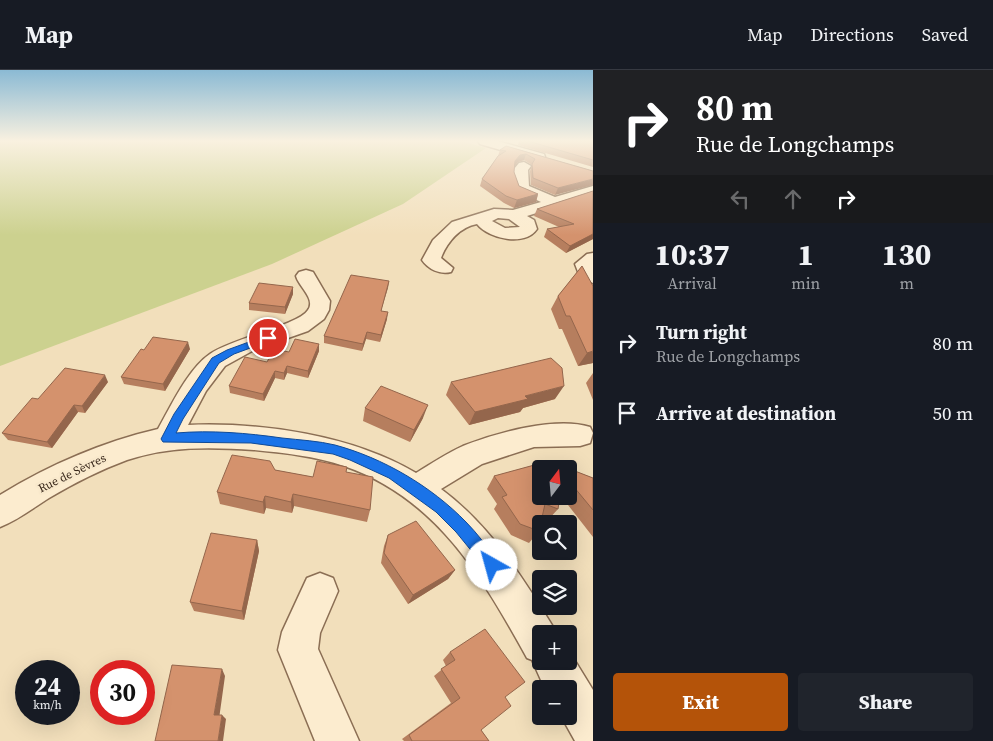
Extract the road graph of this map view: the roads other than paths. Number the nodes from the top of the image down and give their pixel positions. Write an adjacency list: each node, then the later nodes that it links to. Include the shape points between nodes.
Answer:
1 (521, 172): 3 (street, via 522,188)
2 (593, 190): 3 (street)
3 (554, 202): 5 (street, via 514,216 528,223 529,229 522,233 490,228 484,219 468,220 449,231 431,260)
4 (593, 258): 7 (street, via 584,264 587,273)
5 (444, 268)
6 (306, 276): 9 (street, via 319,298 318,313 300,326 230,352 215,361)
7 (593, 277)
8 (580, 435): 10 (street, via 534,436 472,454)
9 (167, 439): 10 (street, Rue de Sèvres, via 195,436 251,438 333,449 393,474); 11 (street, Rue de Sèvres, via 131,447 86,463)
10 (416, 489): 13 (street, Rue de Sèvres, via 448,514 483,552)
11 (0, 512)
12 (320, 591): 16 (street, via 301,632 298,650)
13 (532, 629)
14 (577, 704): 15 (street)
15 (593, 730)
16 (337, 741)

